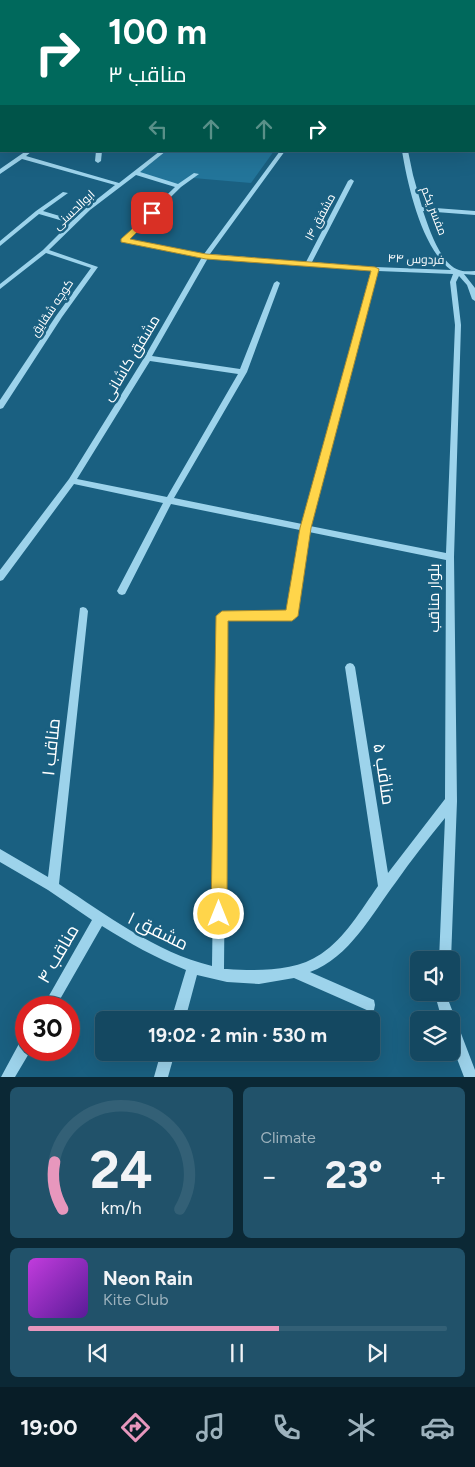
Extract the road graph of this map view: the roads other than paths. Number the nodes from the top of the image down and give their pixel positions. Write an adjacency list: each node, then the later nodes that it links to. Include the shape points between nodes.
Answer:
1 (29, 152): 6 (street)
2 (99, 152): 7 (street)
3 (163, 152): 9 (street, ابوالحسنی)
4 (282, 152): 21 (street, مشفق کاشانی)
5 (405, 152): 15 (street, مفسر یکم)
6 (22, 157): 8 (street); 12 (street)
7 (98, 161)
8 (0, 172)
9 (136, 173): 12 (street, ابوالحسنی); 13 (street)
10 (196, 174): 13 (street)
11 (351, 181): 22 (street, مشفق ۱۴)
12 (120, 185): 18 (street, ابوالحسنی)
13 (179, 186): 21 (street, فردوس ۴۴, via 124,240)
14 (65, 193): 16 (street)
15 (421, 209): 17 (street); 24 (street, مفسر یکم, via 440,256)
16 (38, 212): 18 (street); 19 (street)
17 (475, 213)
18 (75, 223): 20 (street, ابوالحسنی)
19 (0, 244)
20 (46, 251): 27 (street, ابوالحسنی); 31 (street, کوچه شقایق, via 95,267)
21 (206, 256): 22 (street, فردوس ۴۴); 29 (street, مشفق کاشانی)
22 (308, 264): 23 (street, فردوس ۴۴)
23 (375, 269): 24 (street, فردوس ۴۴); 34 (street)
24 (457, 272): 25 (street, فردوس ۴۴); 28 (street, via 470,282); 35 (street, بلوار مناقب, via 453,282 458,326)
25 (475, 273)
26 (277, 284): 30 (street)
27 (0, 287)
28 (475, 299)
29 (148, 358): 30 (street); 32 (street, مشفق کاشانی)
30 (243, 372): 33 (street)
31 (0, 406)
32 (72, 481): 33 (street); 36 (street, مشفق کاشانی)
33 (169, 500): 34 (street); 37 (street)
34 (305, 528): 35 (street); 48 (street, via 292,616 222,616)
35 (450, 557): 40 (street, بلوار مناقب)
36 (0, 577)
37 (122, 591)
38 (83, 611): 42 (street, مناقب ۱)
39 (350, 667): 43 (street, مناقب ۵)
40 (451, 801): 43 (street, مشفق ۱); 45 (street, بلوار مناقب)
41 (0, 855): 42 (street, مشفق ۱)
42 (53, 887): 44 (street, مشفق ۱)
43 (384, 887): 47 (street, مشفق ۱, via 369,912 328,957)
44 (99, 920): 46 (street, مشفق ۱, via 137,942); 49 (street, مناقب ۴)
45 (445, 951)
46 (193, 967): 48 (street, مشفق ۱); 51 (street)
47 (293, 971): 48 (street, مشفق ۱, via 275,976 238,978); 50 (street)
48 (218, 974)
49 (55, 996)
50 (369, 1005)
51 (181, 1011)
52 (460, 1048): 57 (street)
53 (17, 1061): 55 (street)
54 (165, 1061): 56 (street)
55 (8, 1077)
56 (161, 1077)
57 (471, 1077)

